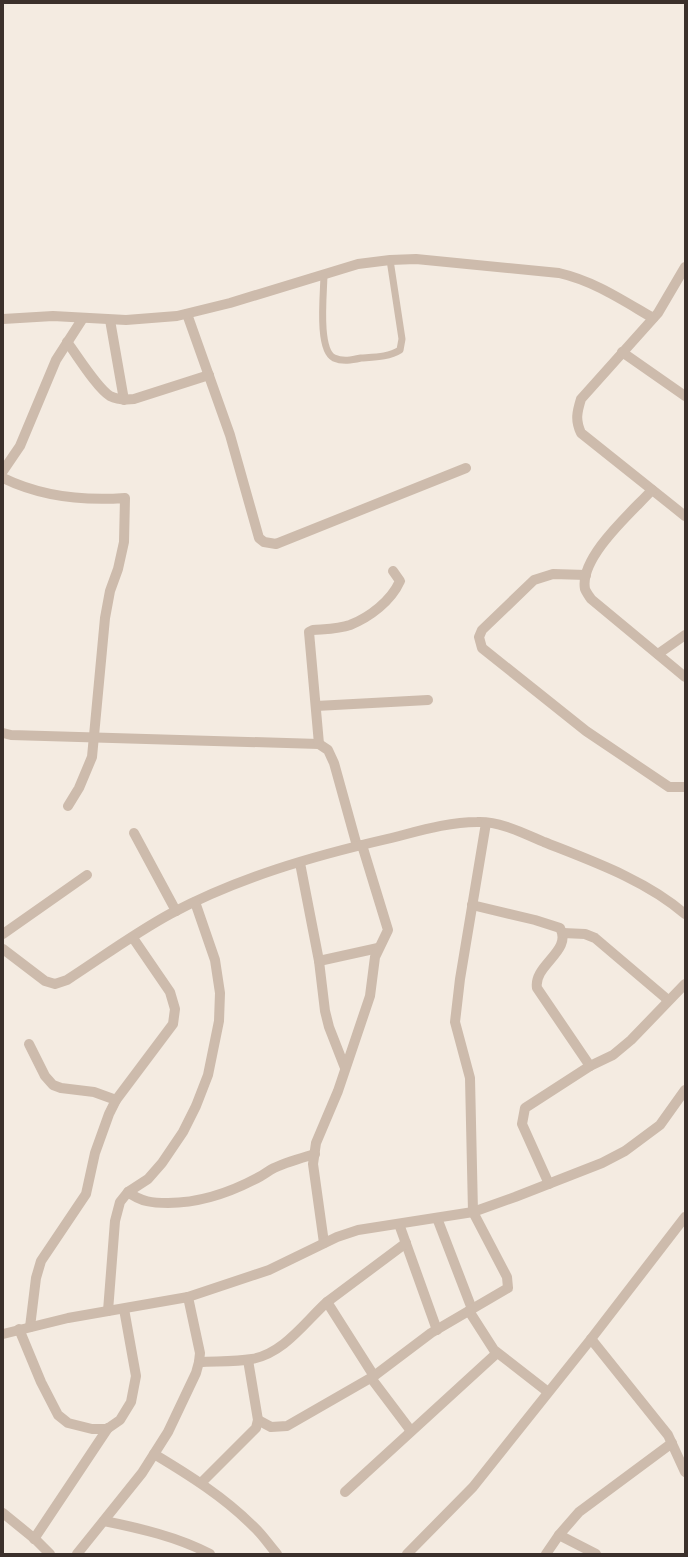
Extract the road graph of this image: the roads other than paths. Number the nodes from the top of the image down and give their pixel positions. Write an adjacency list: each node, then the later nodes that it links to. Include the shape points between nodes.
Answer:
1 (390, 260): 3 (street, via 358,264); 3 (lane, via 402,339 400,350 392,355 344,360 333,358 327,350 323,322); 6 (street, via 416,259 578,277 597,285)
2 (685, 267): 6 (street, via 664,305)
3 (324, 274): 4 (street, via 230,304)
4 (187, 314): 8 (street, via 151,319); 11 (street)
5 (83, 318): 7 (street, via 53,316); 8 (street); 9 (street)
6 (653, 318): 10 (street)
7 (3, 319)
8 (110, 320): 13 (street)
9 (67, 342): 13 (street, via 103,391 116,399); 15 (street, via 56,360 20,446)
10 (622, 352): 12 (street); 17 (street, via 581,399 576,422 581,433)
11 (209, 375): 13 (street); 14 (street, via 230,435 259,538 264,542 276,544)
12 (685, 396)
13 (124, 400)
14 (466, 468)
15 (3, 471)
16 (3, 478): 27 (street, via 30,489 79,498 125,498 124,542 105,618)
17 (652, 490): 18 (street); 20 (street, via 600,547 590,562)
18 (685, 516)
19 (393, 571): 25 (street, via 400,581 383,605 349,626 309,632)
20 (586, 575): 22 (street, via 585,589 591,599); 29 (street, via 553,574 534,580 482,630 479,637 482,648 586,731 669,787)
21 (685, 635): 22 (street)
22 (658, 654): 23 (street)
23 (685, 677)
24 (428, 700): 25 (street)
25 (316, 706): 28 (street)
26 (3, 733): 27 (street)
27 (94, 737): 28 (street); 30 (street, via 87,771)
28 (319, 744): 33 (street, via 328,750 334,763)
29 (685, 787)
30 (68, 806)
31 (486, 823): 33 (street, via 478,821 446,825); 37 (street); 39 (street, via 504,826 638,883 671,902)
32 (134, 834): 38 (street)
33 (360, 846): 34 (street); 43 (street, via 388,930)
34 (300, 863): 36 (street, via 260,875); 45 (street)
35 (87, 875): 41 (street)
36 (194, 902): 38 (street); 55 (street, via 215,960 220,993 219,1021 208,1075 183,1132 162,1163 148,1178)
37 (472, 905): 40 (street, via 536,920 560,928); 56 (street, via 455,1022 470,1078)
38 (176, 911): 42 (street)
39 (685, 914)
40 (563, 933): 47 (street, via 585,934 595,938); 49 (street, via 563,942 539,975 537,988)
41 (3, 934)
42 (133, 938): 44 (street, via 67,980 55,984 46,981); 52 (street, via 170,992 175,1009 173,1024)
43 (378, 948): 45 (street); 50 (street, via 374,957 370,996)
44 (3, 949)
45 (319, 961): 50 (street, via 325,1011)
46 (685, 984): 47 (street)
47 (668, 1000): 49 (street, via 631,1040 613,1055)
48 (29, 1044): 52 (street, via 44,1076 53,1085 94,1092)
49 (590, 1066): 54 (street, via 525,1108 522,1116 522,1124)
50 (345, 1068): 53 (street, via 328,1118 316,1143)
51 (685, 1090): 54 (street, via 660,1125 625,1151)
52 (116, 1100): 67 (street, via 95,1153 86,1194 42,1261 36,1278)
53 (315, 1154): 55 (street, via 272,1168 261,1176 206,1199 185,1203 157,1203 136,1199); 60 (street, via 313,1164)
54 (549, 1184): 56 (street)
55 (128, 1192): 66 (street, via 120,1202 115,1221)
56 (473, 1212): 58 (street); 65 (street, via 509,1283 508,1288)
57 (685, 1216): 71 (street)
58 (437, 1218): 59 (street); 65 (street)
59 (399, 1224): 60 (street, via 358,1230); 61 (street)
60 (324, 1243): 62 (street, via 269,1270)
61 (406, 1243): 63 (street); 69 (street)
62 (188, 1297): 64 (street); 74 (street, via 200,1353)
63 (327, 1302): 73 (street, via 287,1341 269,1353); 75 (street)
64 (124, 1308): 66 (street); 78 (street, via 136,1376 131,1402 120,1420)
65 (470, 1310): 69 (street); 72 (street)
66 (108, 1311): 67 (street)
67 (30, 1327): 68 (street)
68 (19, 1329): 70 (street); 78 (street, via 58,1415 68,1423 92,1429)
69 (437, 1330): 75 (street)
70 (3, 1334)
71 (591, 1339): 76 (street); 80 (street)
72 (497, 1353): 76 (street); 79 (street)
73 (248, 1360): 74 (street); 77 (street)
74 (199, 1362): 81 (street, via 168,1432)
75 (373, 1377): 77 (street, via 287,1426 271,1427); 79 (street)
76 (548, 1392): 93 (street, via 473,1487)
77 (258, 1420): 83 (street, via 256,1428)
78 (108, 1428): 88 (street)
79 (411, 1431): 84 (street)
80 (672, 1443): 82 (street); 87 (street, via 578,1512)
81 (154, 1454): 83 (street); 86 (street)
82 (685, 1472)
83 (202, 1483): 92 (street, via 253,1526)
84 (345, 1492)
85 (3, 1513): 88 (street)
86 (104, 1521): 90 (street); 91 (street, via 136,1527)
87 (559, 1535): 94 (street); 95 (street)
88 (34, 1539): 89 (street)
89 (50, 1554)
90 (77, 1554)
91 (210, 1554)
92 (277, 1554)
93 (408, 1554)
94 (546, 1554)
95 (596, 1554)

